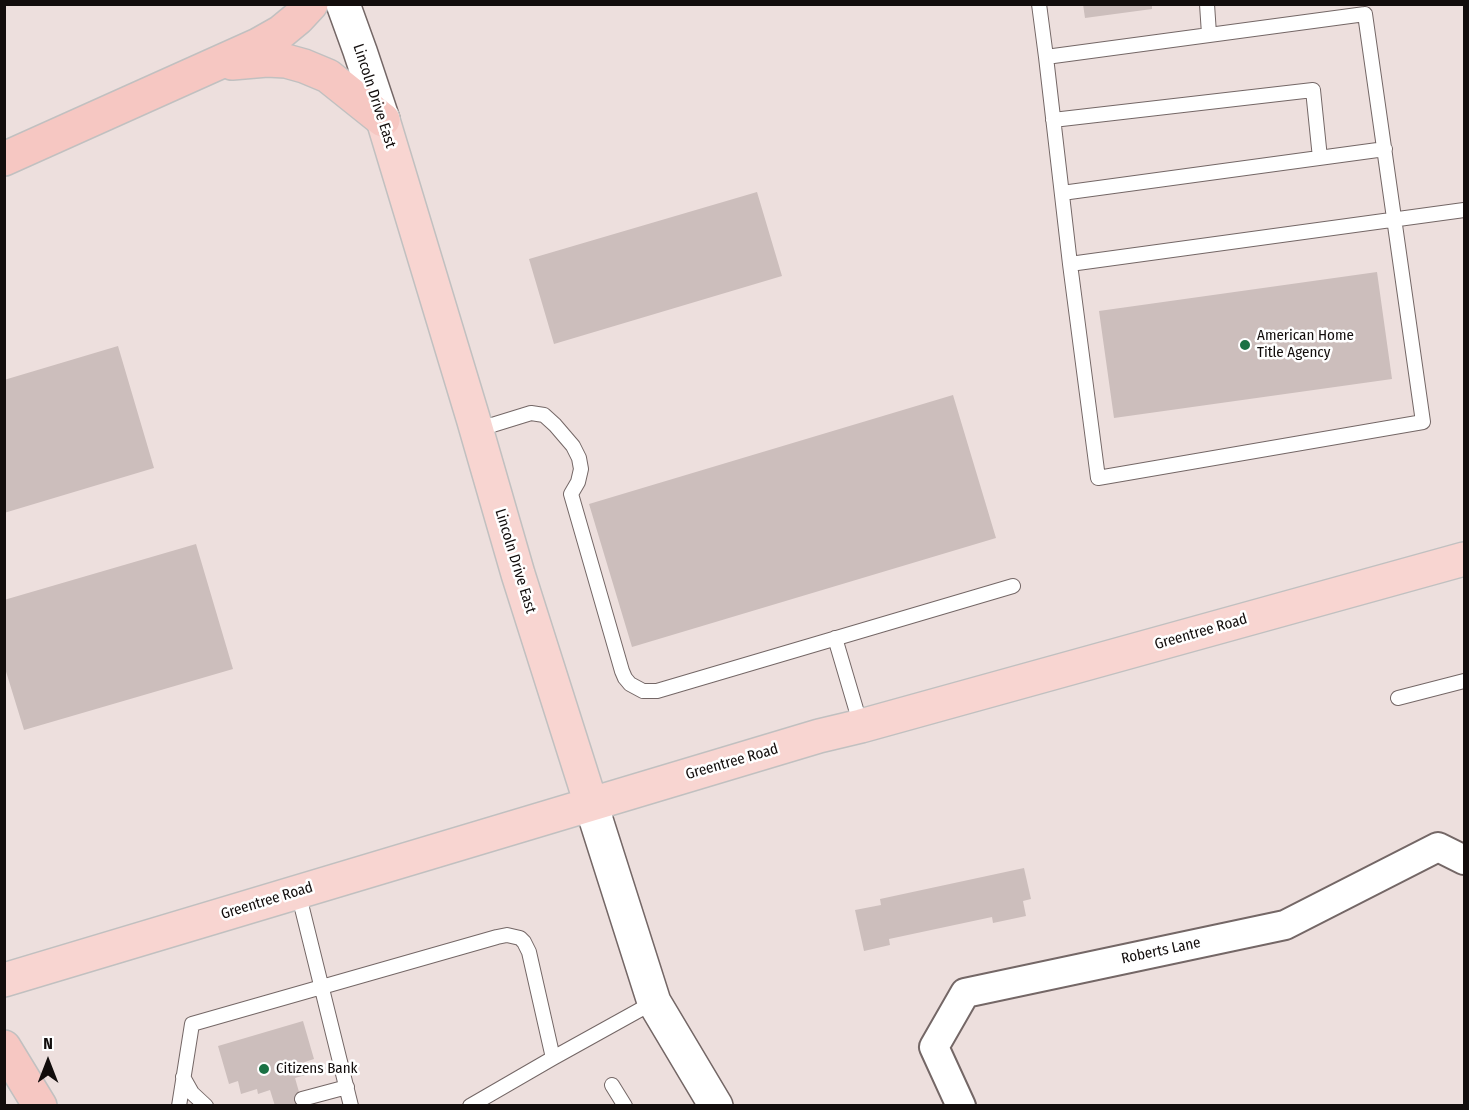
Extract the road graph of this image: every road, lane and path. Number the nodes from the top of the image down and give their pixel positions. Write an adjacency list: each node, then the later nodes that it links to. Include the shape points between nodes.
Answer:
1 (311, 4): 7 (highway, via 281,32)
2 (342, 4): 8 (street, Lincoln Drive East)
3 (1039, 4): 6 (lane)
4 (1207, 4): 5 (lane)
5 (1209, 34): 6 (lane); 10 (lane, via 1365,14)
6 (1046, 57): 9 (lane)
7 (218, 64): 8 (highway, via 267,60 304,66 328,76); 12 (highway)
8 (382, 120): 17 (main road, Lincoln Drive East)
9 (1053, 120): 11 (lane, via 1313,90); 13 (lane)
10 (1384, 149): 11 (lane); 15 (lane)
11 (1320, 158): 13 (lane)
12 (4, 159)
13 (1062, 193): 16 (lane)
14 (1464, 210): 15 (lane)
15 (1395, 219): 16 (lane); 16 (lane, via 1423,422 1098,478)
16 (1070, 264)
17 (476, 430): 20 (lane, via 531,413 544,415 573,446 581,469 571,494 622,671 638,689 654,691); 24 (main road, Lincoln Drive East)
18 (1464, 559): 23 (main road, Greentree Road)
19 (1013, 586): 20 (lane)
20 (835, 638): 23 (lane)
21 (1464, 681): 22 (lane)
22 (1398, 698)
23 (861, 726): 24 (main road, Greentree Road)
24 (591, 804): 26 (main road, Greentree Road); 29 (street, Lincoln Drive East)
25 (1464, 860): 43 (street, Roberts Lane, via 1438,847 1285,925 965,993 934,1047)
26 (298, 892): 27 (main road, Greentree Road); 28 (lane)
27 (4, 980)
28 (322, 987): 31 (lane, via 497,937 517,937 529,952); 32 (lane, via 192,1024); 34 (lane)
29 (654, 1002): 31 (lane); 42 (street, Lincoln Drive East)
30 (4, 1047): 36 (highway)
31 (553, 1058): 40 (lane)
32 (183, 1077): 37 (lane); 38 (lane)
33 (612, 1085): 41 (lane)
34 (347, 1087): 35 (lane); 39 (lane)
35 (302, 1099)
36 (40, 1106)
37 (179, 1106)
38 (206, 1106)
39 (351, 1106)
40 (470, 1106)
41 (625, 1106)
42 (716, 1106)
43 (961, 1106)

